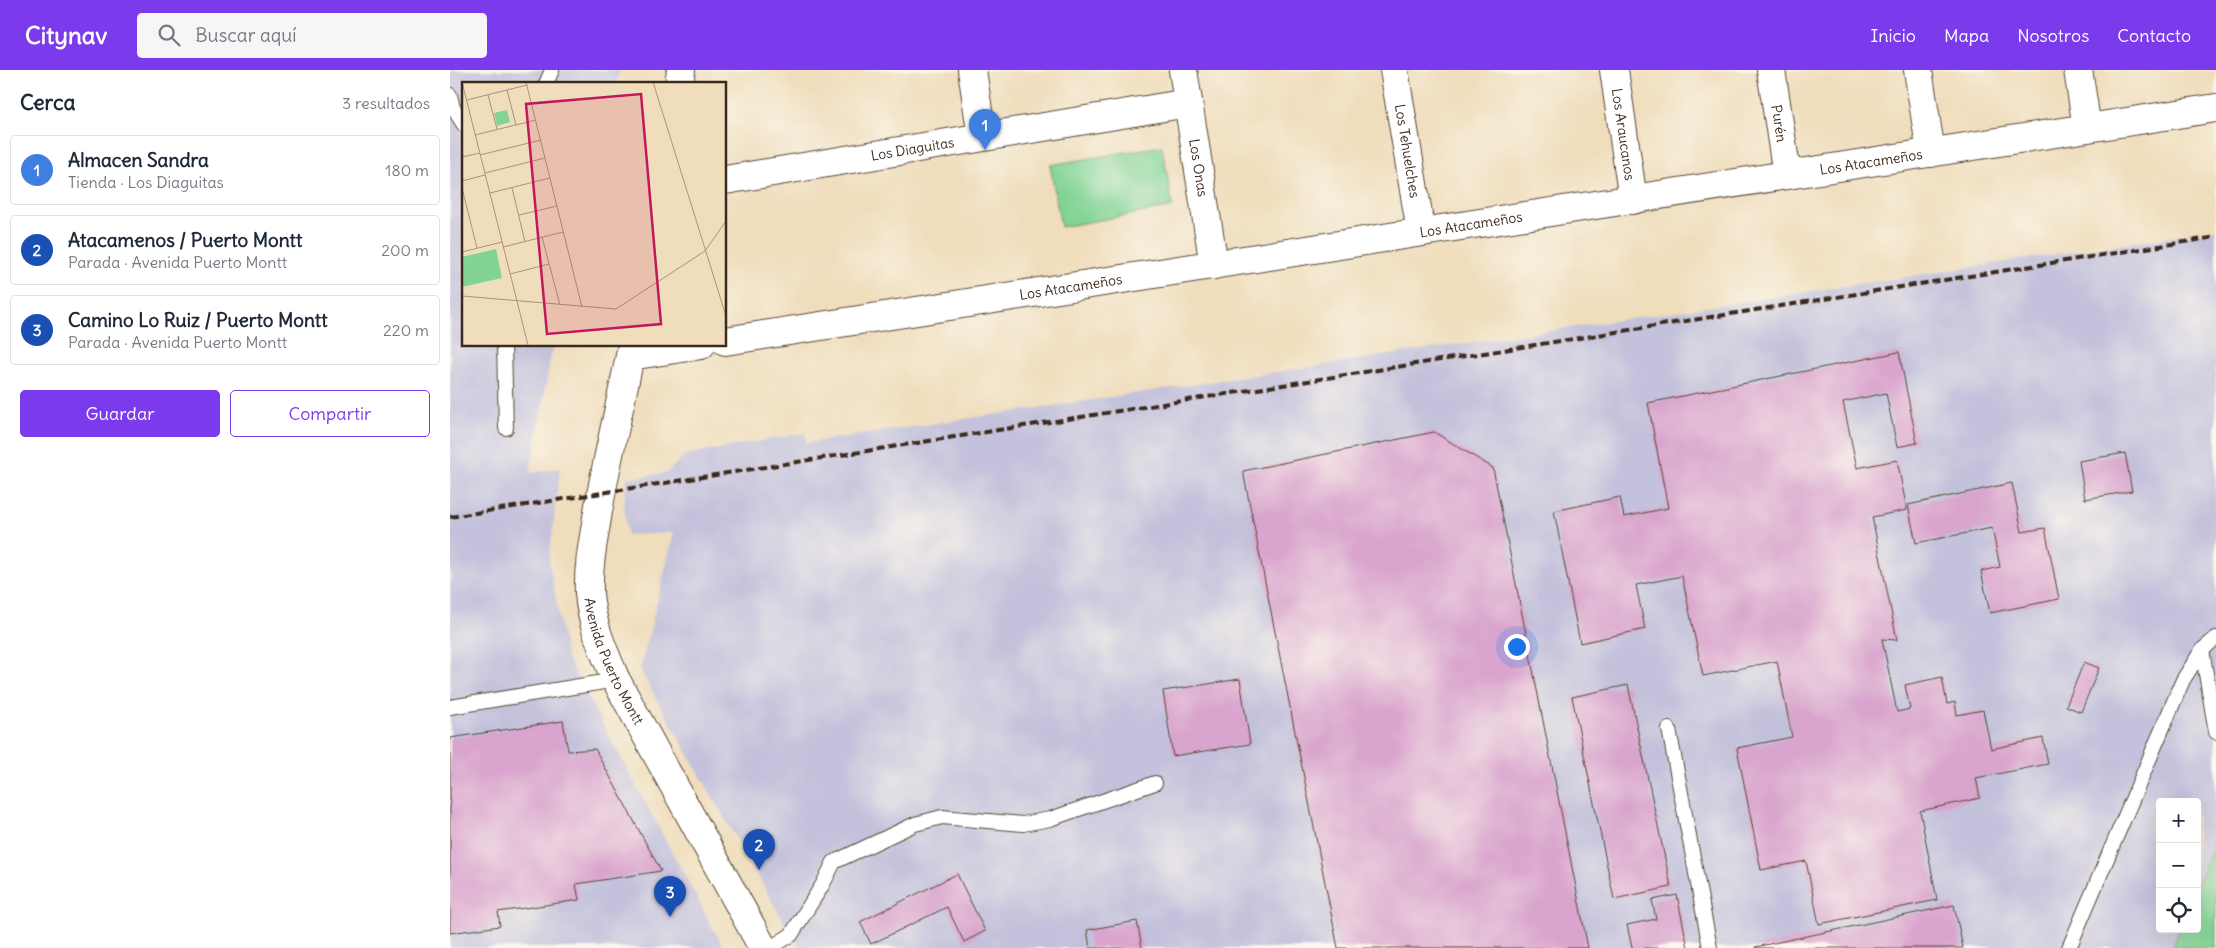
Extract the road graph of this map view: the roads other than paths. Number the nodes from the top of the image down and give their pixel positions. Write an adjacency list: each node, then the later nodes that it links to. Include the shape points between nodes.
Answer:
1 (552, 70): 9 (lane)
2 (972, 70): 15 (street)
3 (1183, 70): 11 (street, Los Onas)
4 (1394, 70): 20 (street, Los Tehuelches)
5 (1614, 70): 19 (street, Los Araucanos)
6 (1771, 70): 17 (street, Purén)
7 (1918, 70): 16 (street)
8 (2078, 70): 14 (street)
9 (547, 82)
10 (450, 95): 13 (lane, via 453,108)
11 (1188, 103): 15 (street, Los Diaguitas); 21 (street, Los Onas)
12 (2216, 108): 14 (street, Los Atacameños)
13 (462, 122)
14 (2087, 128): 16 (street, Los Atacameños)
15 (982, 137): 18 (street, Los Diaguitas)
16 (1931, 153): 17 (street, Los Atacameños)
17 (1787, 176): 19 (street, Los Atacameños)
18 (726, 180)
19 (1634, 200): 20 (street, Los Atacameños)
20 (1421, 232): 21 (street, Los Atacameños)
21 (1214, 265): 22 (street, Los Atacameños)
22 (726, 341)
23 (504, 346): 26 (lane)
24 (690, 346): 25 (street)
25 (631, 351): 29 (street, Avenida Puerto Montt, via 600,493 590,566 592,613)
26 (506, 428)
27 (2216, 638): 28 (lane)
28 (2202, 650): 32 (lane); 37 (lane, via 2183,680)
29 (616, 680): 30 (lane); 34 (street, Avenida Puerto Montt)
30 (450, 708)
31 (1669, 729): 36 (lane)
32 (2216, 732)
33 (1154, 783): 35 (lane, via 1050,819 1023,824 942,817 915,824 834,862 824,884 791,935)
34 (763, 948)
35 (770, 948)
36 (1710, 948)
37 (2069, 948)

